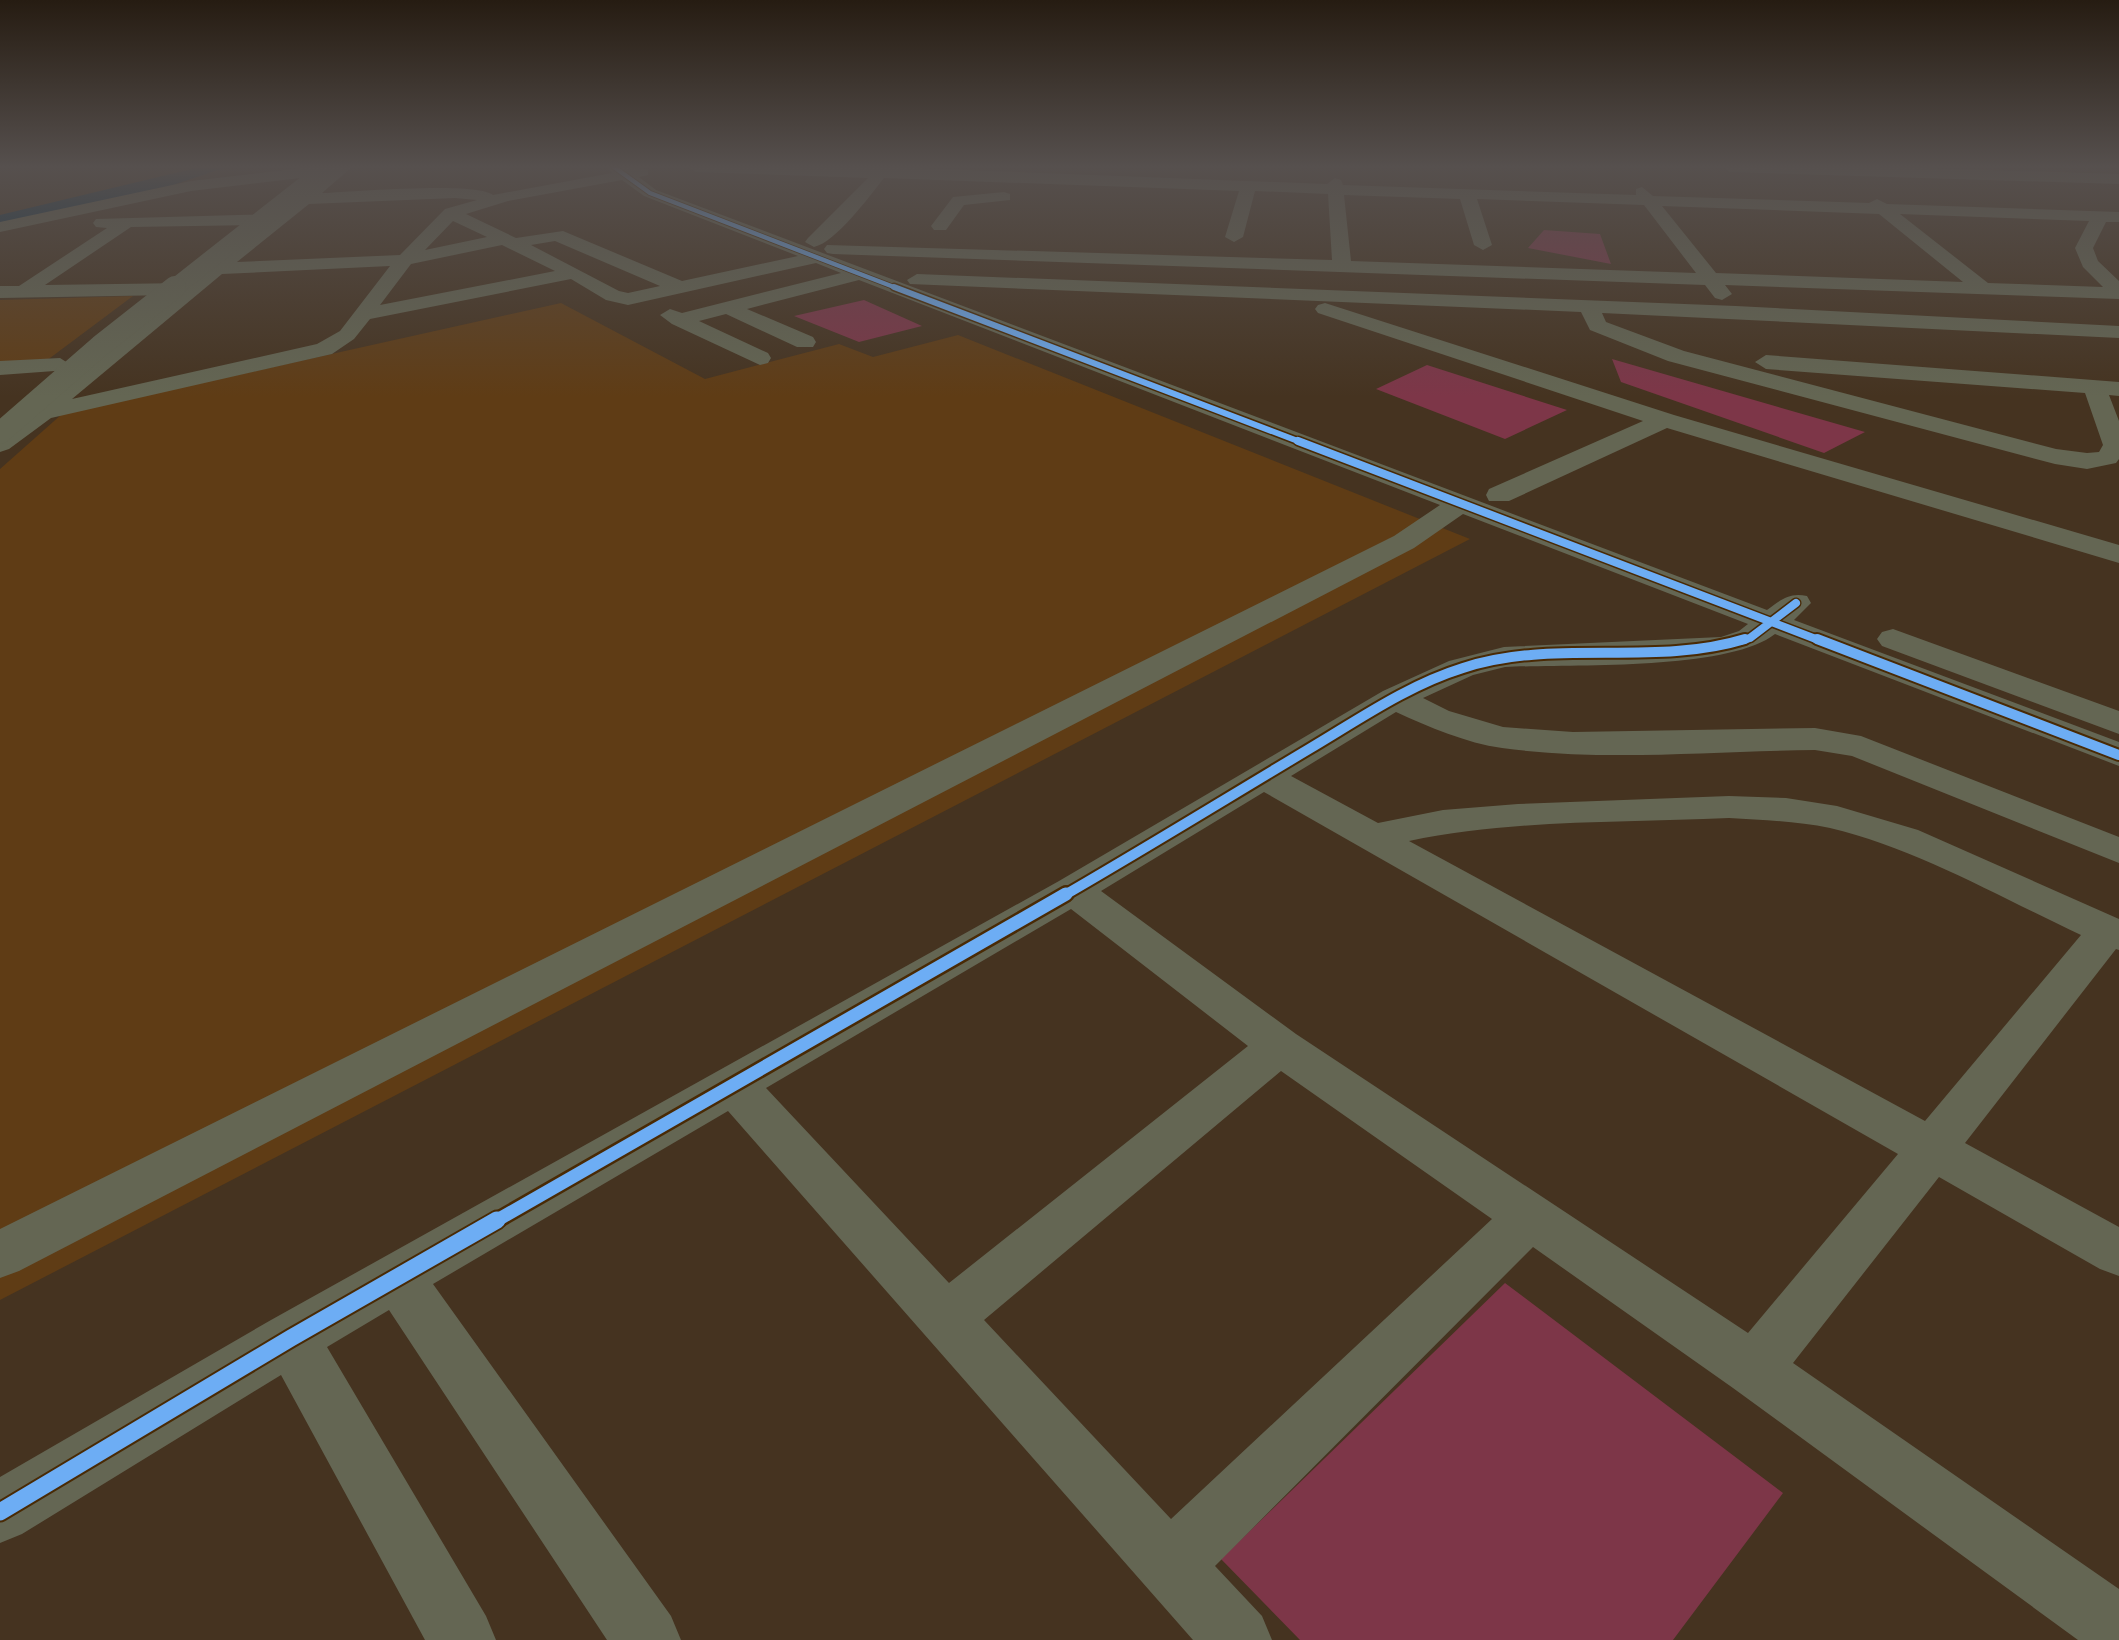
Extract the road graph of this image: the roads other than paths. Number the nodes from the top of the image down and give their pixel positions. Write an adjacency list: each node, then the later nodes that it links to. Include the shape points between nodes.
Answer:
1 (96, 244): 27 (street)
2 (224, 244): 21 (street)
3 (237, 244): 50 (street, bridge, via 100,346)
4 (250, 244): 18 (street)
5 (419, 244): 16 (street)
6 (496, 244): 16 (street)
7 (515, 244): 19 (street)
8 (576, 244): 25 (street)
9 (806, 244): 15 (street)
10 (825, 244): 15 (street)
11 (1334, 244): 17 (street)
12 (1683, 244): 22 (street)
13 (1926, 244): 24 (street)
14 (2088, 244): 29 (street, via 2084,248 2090,263)
15 (822, 249): 17 (street); 20 (street); 23 (street); 25 (street)
16 (405, 260): 18 (street); 35 (street)
17 (1342, 265): 22 (street)
18 (219, 269): 21 (street)
19 (574, 273): 31 (street, via 613,296); 35 (street)
20 (863, 273): 33 (street); 53 (street)
21 (188, 279): 26 (street); 48 (street)
22 (1712, 279): 24 (street); 34 (street)
23 (917, 280): 30 (street); 52 (street)
24 (1981, 287): 29 (street)
25 (681, 288): 31 (street)
26 (158, 290): 27 (street); 43 (street)
27 (24, 291): 28 (street)
28 (0, 292)
29 (2119, 292)
30 (1280, 294): 32 (street, via 1506,312); 40 (street)
31 (639, 298): 36 (street)
32 (1589, 307): 34 (street); 41 (street, via 1597,326)
33 (729, 308): 36 (street); 39 (street)
34 (1736, 312): 37 (street)
35 (361, 315): 48 (street, via 337,344 307,355)
36 (679, 320): 42 (street)
37 (2119, 332)
38 (1483, 340): 40 (street)
39 (805, 342)
40 (1459, 352): 49 (street)
41 (1676, 356): 45 (street); 45 (street, via 2087,461 2107,458 2116,445)
42 (760, 358)
43 (60, 365): 44 (street); 47 (street)
44 (0, 368)
45 (2094, 386): 46 (street)
46 (2119, 389)
47 (0, 413)
48 (43, 413): 51 (street)
49 (1665, 420): 52 (street); 54 (street)
50 (0, 433)
51 (0, 444)
52 (1499, 495): 55 (street)
53 (1460, 503): 56 (street); 71 (street, via 1404,542)
54 (2119, 554)
55 (1680, 561)
56 (1791, 608): 58 (street, via 1750,638 1724,646 1504,657 1461,668); 60 (street)
57 (1874, 632): 59 (street)
58 (1395, 698): 61 (street); 63 (street, via 1437,718 1500,737 1573,743 1815,739 1861,747)
59 (2119, 723)
60 (2119, 755)
61 (1265, 777): 62 (street); 64 (street)
62 (1374, 836): 65 (street, via 1443,822 1518,816 1786,809 1905,838); 68 (street)
63 (2119, 852)
64 (1073, 890): 66 (street); 67 (street)
65 (2113, 933): 68 (street)
66 (1280, 1046): 69 (street); 73 (street)
67 (734, 1085): 72 (street); 73 (street)
68 (1929, 1149): 70 (street); 75 (street)
69 (1530, 1216): 75 (street); 77 (street)
70 (2119, 1253)
71 (0, 1255)
72 (397, 1277): 74 (street); 80 (street)
73 (946, 1318): 77 (street)
74 (291, 1338): 76 (street); 79 (street)
75 (1754, 1368): 78 (street)
76 (0, 1511)
77 (1170, 1565): 81 (street)
78 (2119, 1629)
79 (462, 1640)
80 (647, 1640)
81 (1238, 1640)

